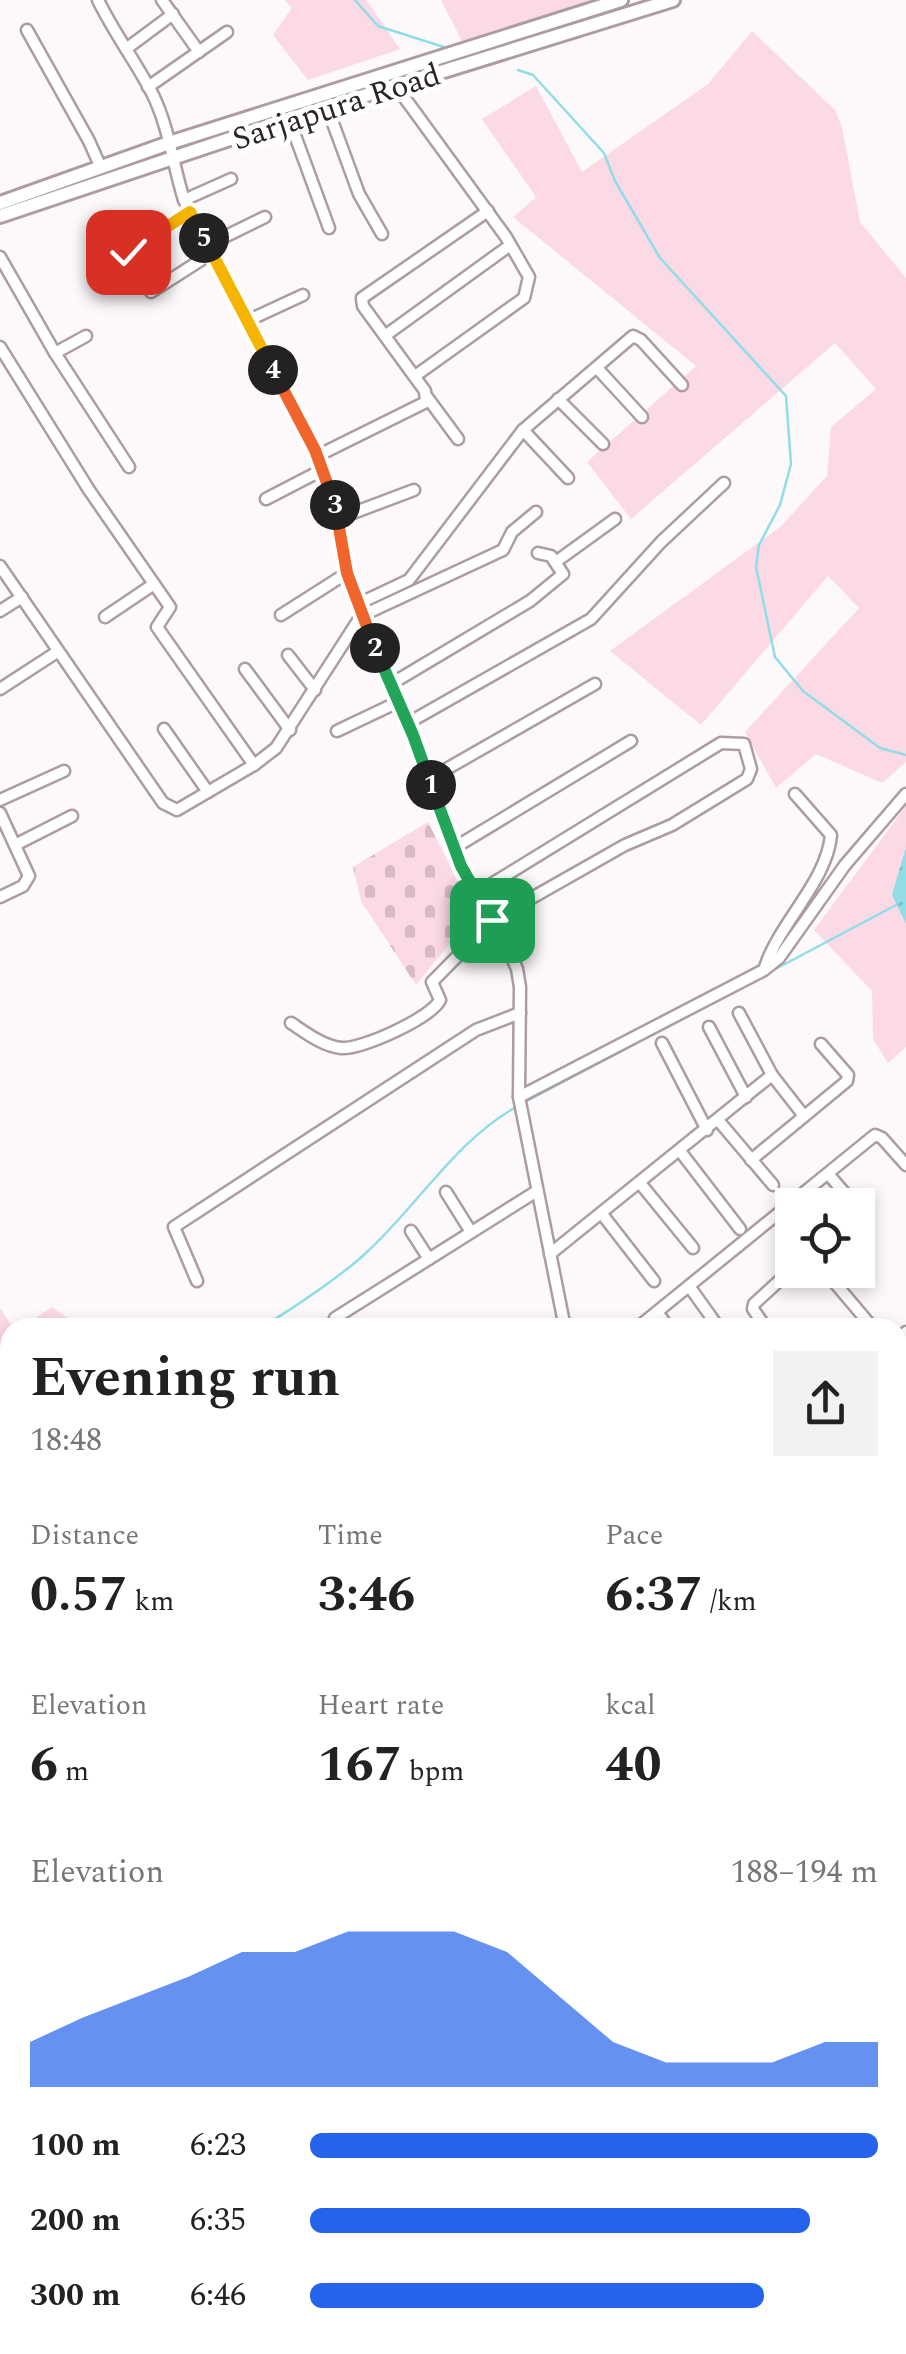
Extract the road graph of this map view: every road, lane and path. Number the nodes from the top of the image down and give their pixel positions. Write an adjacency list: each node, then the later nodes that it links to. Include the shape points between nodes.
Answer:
1 (98, 0): 8 (street)
2 (162, 0): 5 (street)
3 (621, 0): 14 (main road, Sarjapura Road)
4 (673, 0): 10 (main road, Sarjapura Road)
5 (173, 14): 8 (street); 9 (street)
6 (28, 30): 16 (street)
7 (227, 32): 9 (street)
8 (126, 49): 11 (street)
9 (200, 52): 11 (street)
10 (396, 86): 12 (main road, Sarjapura Road); 20 (street)
11 (148, 87): 14 (street)
12 (327, 107): 13 (main road, Sarjapura Road); 25 (street, via 359,194)
13 (289, 119): 15 (main road, Sarjapura Road); 24 (street)
14 (169, 143): 15 (street); 16 (main road, Sarjapura Road)
15 (171, 161): 18 (street); 22 (main road, Sarjapura Road)
16 (100, 168): 19 (main road, Sarjapura Road)
17 (232, 179): 18 (street)
18 (184, 200): 21 (street)
19 (0, 203)
20 (488, 211): 26 (street); 33 (street, via 364,294 363,306)
21 (190, 212): 27 (street); 28 (street)
22 (0, 216)
23 (265, 218): 27 (street)
24 (329, 228)
25 (382, 234)
26 (509, 246): 33 (street); 38 (street, via 529,277 524,298)
27 (210, 249): 30 (street); 32 (street)
28 (128, 252)
29 (0, 257): 36 (street)
30 (151, 292)
31 (303, 295): 32 (street)
32 (247, 321): 46 (street)
33 (386, 335): 38 (street)
34 (86, 336): 36 (street)
35 (0, 347): 60 (street)
36 (55, 354): 47 (street)
37 (596, 368): 39 (street, via 637,336); 41 (street); 42 (street)
38 (415, 376): 40 (street)
39 (682, 386)
40 (428, 396): 44 (street); 46 (street)
41 (558, 400): 43 (street); 45 (street)
42 (642, 417)
43 (523, 430): 49 (street); 63 (street, via 409,580)
44 (458, 439)
45 (603, 444)
46 (318, 456): 48 (street)
47 (129, 467)
48 (322, 470): 52 (street); 55 (street)
49 (568, 478)
50 (724, 482): 74 (street, via 590,620)
51 (414, 490): 55 (street)
52 (266, 499)
53 (536, 512): 63 (street, via 512,532 503,550)
54 (615, 519): 57 (street)
55 (337, 520): 59 (street)
56 (538, 552): 57 (street)
57 (556, 561): 69 (street, via 563,574 530,601)
58 (0, 566): 61 (street)
59 (347, 573): 63 (street); 64 (street)
60 (154, 584): 65 (street); 79 (street, via 170,608 157,627)
61 (22, 597): 62 (street); 66 (street)
62 (0, 610)
63 (360, 610): 69 (street); 72 (street)
64 (281, 615)
65 (105, 617)
66 (57, 652): 71 (street); 82 (street, via 163,803 177,810)
67 (288, 656): 72 (street)
68 (245, 669): 76 (street)
69 (391, 684): 73 (street)
70 (595, 684): 81 (street)
71 (0, 688)
72 (315, 690): 76 (street)
73 (398, 702): 74 (street); 77 (street)
74 (408, 723): 81 (street)
75 (164, 728): 82 (street)
76 (290, 730): 79 (street)
77 (337, 732)
78 (631, 741): 89 (street)
79 (254, 766): 82 (street)
80 (64, 771): 85 (street)
81 (428, 779): 89 (street)
82 (208, 792)
83 (794, 794): 93 (street, via 831,835 829,853)
84 (906, 794): 93 (street)
85 (0, 800)
86 (0, 813): 88 (street)
87 (72, 816): 88 (street)
88 (15, 845): 91 (street, via 29,876)
89 (454, 848): 90 (street)
90 (477, 892): 92 (street); 92 (street, via 722,743 744,744 747,778)
91 (0, 897)
92 (492, 920): 95 (street, via 516,969); 96 (street, via 432,982 440,1000 426,1016 354,1049 328,1046)
93 (764, 970): 101 (street)
94 (739, 1012): 100 (street)
95 (520, 1014): 101 (street); 124 (street, via 476,1030 174,1227)
96 (291, 1023)
97 (709, 1027): 102 (street)
98 (662, 1044): 105 (street)
99 (821, 1044): 103 (street, via 848,1078)
100 (772, 1075): 102 (street); 103 (street)
101 (519, 1097): 114 (street)
102 (746, 1097): 104 (street)
103 (804, 1116): 107 (street)
104 (718, 1120): 105 (street); 107 (street)
105 (707, 1130): 106 (street)
106 (680, 1151): 110 (street); 118 (street)
107 (751, 1160): 111 (street)
108 (906, 1165): 109 (street, via 875,1135)
109 (829, 1175): 112 (street); 113 (street)
110 (640, 1183): 116 (street); 121 (street)
111 (773, 1185)
112 (813, 1188)
113 (840, 1188)
114 (537, 1191): 120 (street); 122 (street)
115 (446, 1192): 120 (street)
116 (602, 1214): 122 (street); 125 (street)
117 (775, 1218): 127 (street)
118 (740, 1229)
119 (411, 1231): 123 (street)
120 (471, 1232): 123 (street)
121 (693, 1248)
122 (550, 1254): 131 (street)
123 (429, 1258): 130 (street)
124 (197, 1281)
125 (654, 1281)
126 (775, 1284): 135 (street, via 754,1304)
127 (689, 1286): 129 (street); 134 (street)
128 (840, 1288): 136 (street)
129 (657, 1312): 132 (street); 133 (street)
130 (335, 1318)
131 (563, 1318)
132 (650, 1318)
133 (661, 1318)
134 (711, 1318)
135 (760, 1318)
136 (865, 1318)

